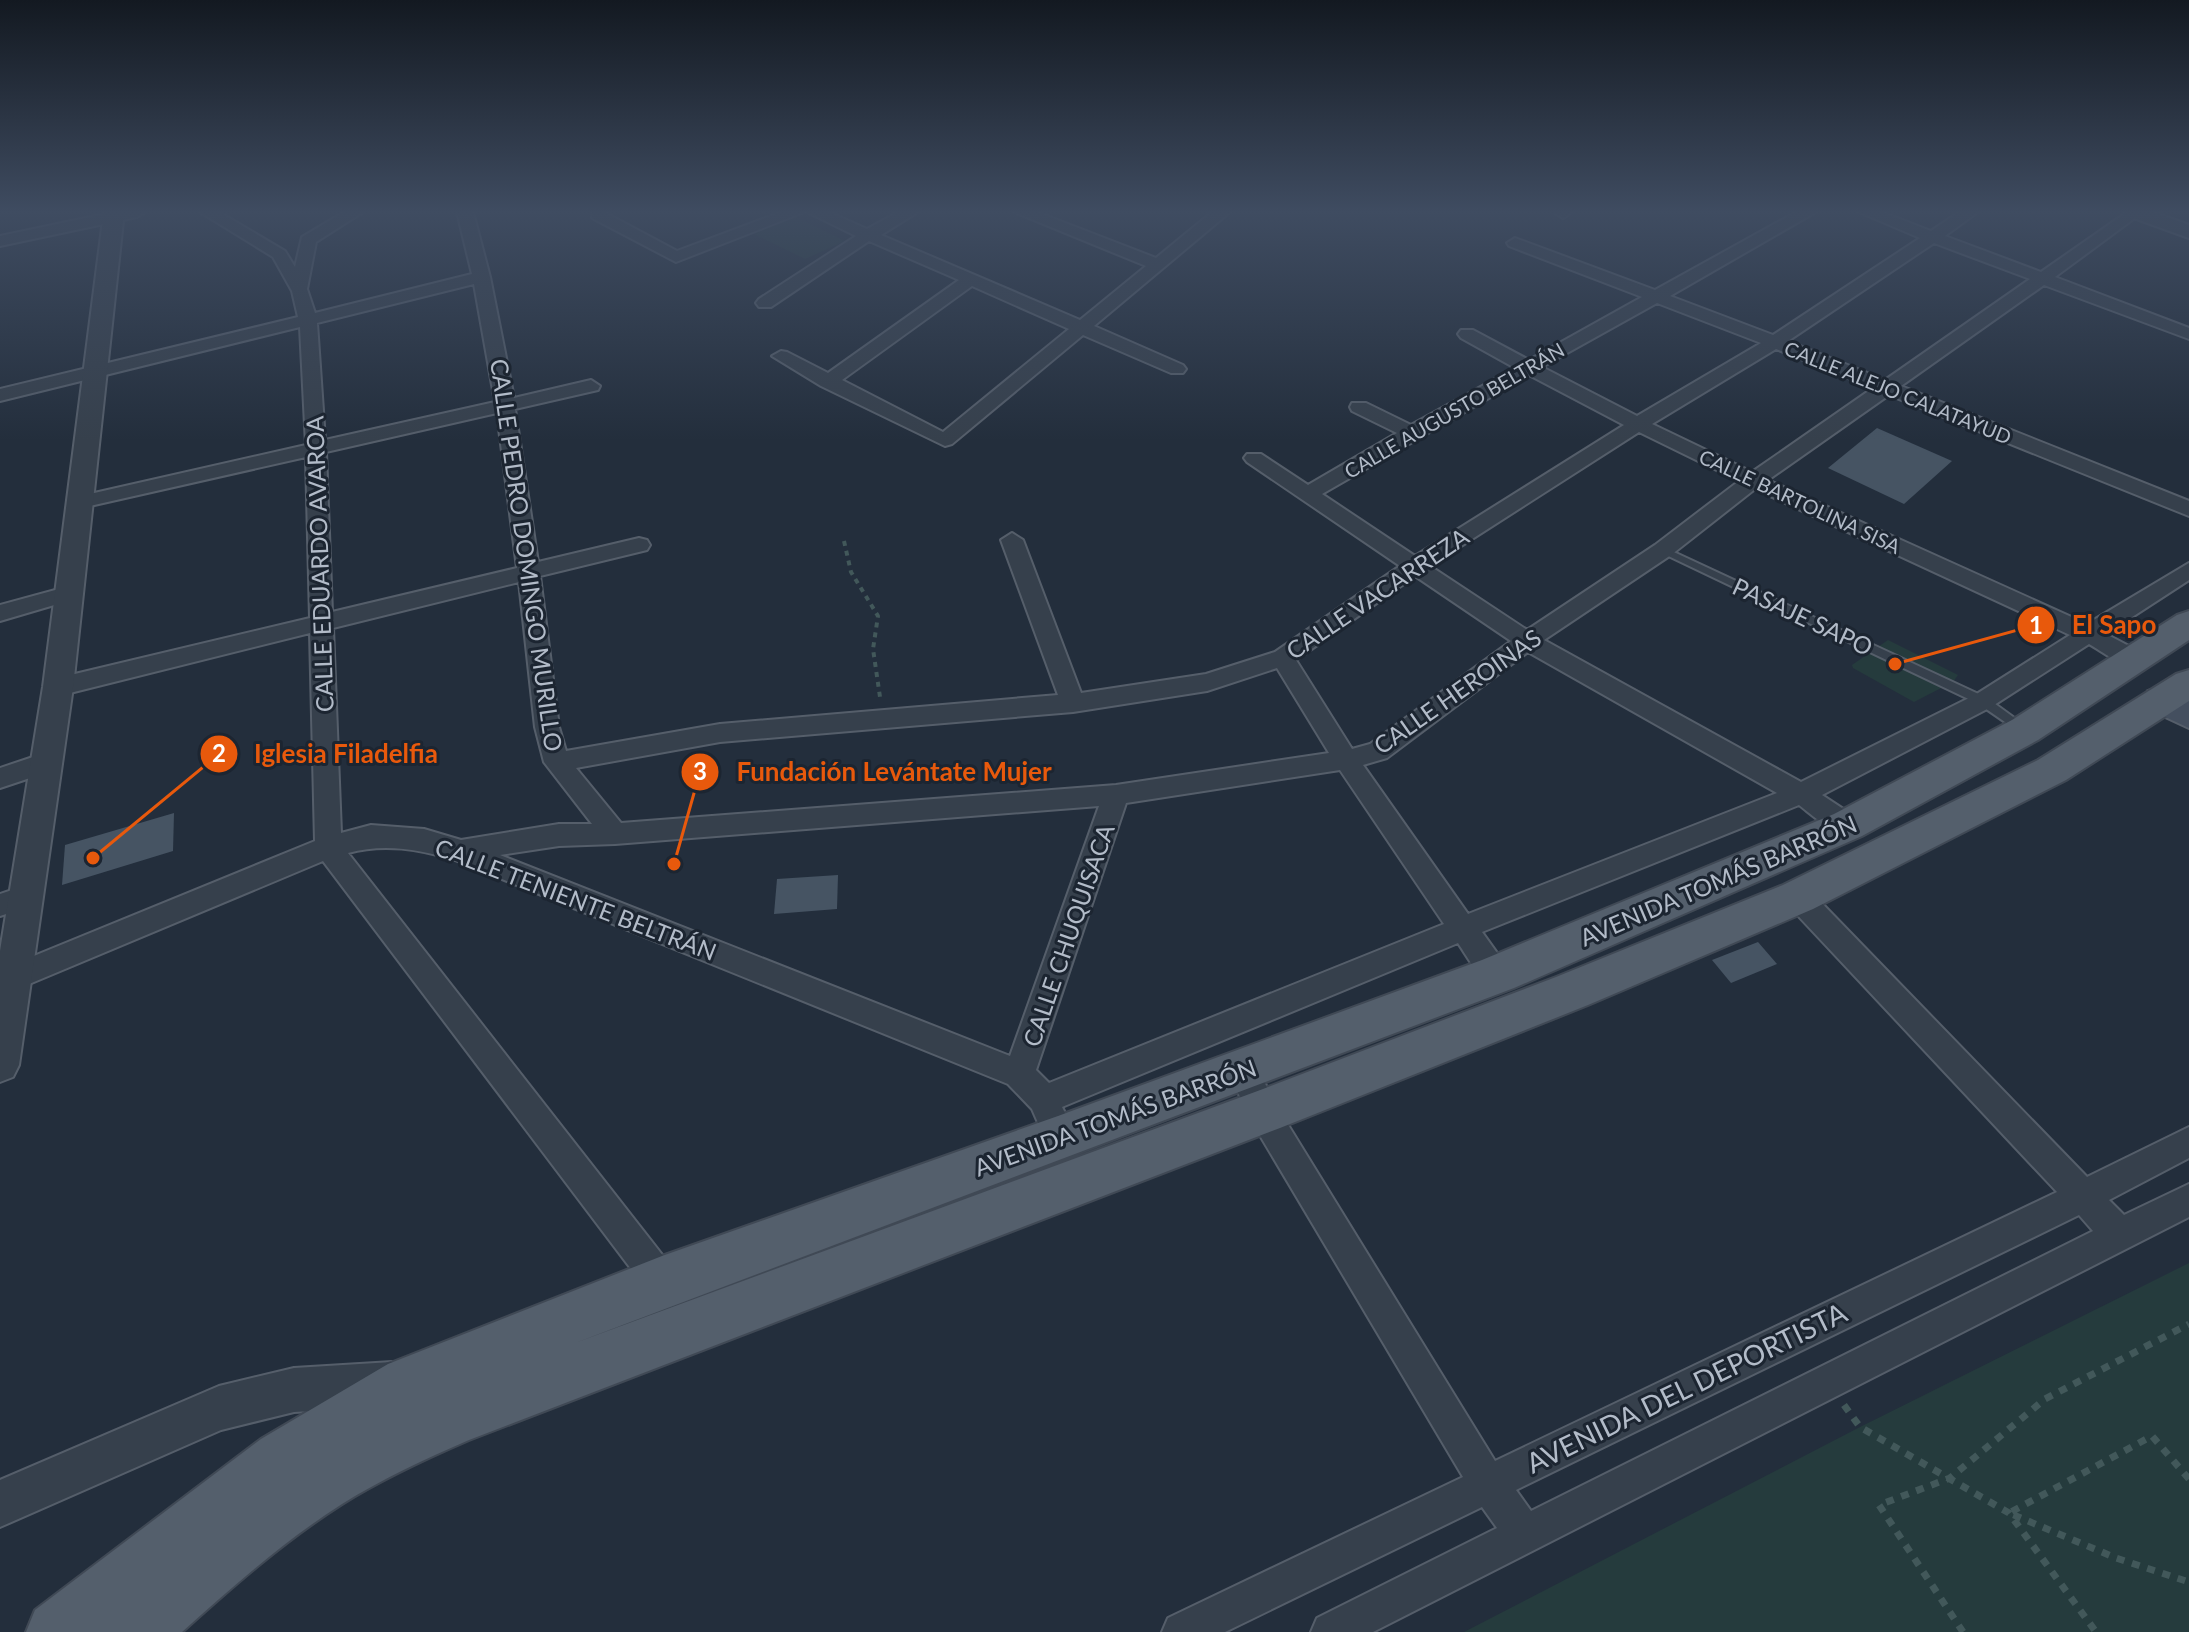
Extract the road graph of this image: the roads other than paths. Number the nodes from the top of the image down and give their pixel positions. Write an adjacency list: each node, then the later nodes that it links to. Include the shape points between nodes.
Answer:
1 (110, 288): 24 (street)
2 (299, 288): 16 (street, CALLE EDUARDO AVAROA)
3 (437, 288): 16 (street)
4 (484, 288): 29 (street, CALLE PEDRO DOMINGO MURILLO)
5 (787, 288): 15 (street)
6 (959, 288): 25 (street)
7 (989, 288): 17 (street)
8 (1127, 288): 17 (street)
9 (1635, 288): 14 (street, CALLE ALEJO CALATAYUD)
10 (1670, 288): 14 (street, CALLE AUGUSTO BELTRÁN)
11 (1855, 288): 20 (street, CALLE VACARREZA)
12 (2030, 288): 27 (street, CALLE HEROINAS)
13 (2071, 288): 19 (street)
14 (1656, 296): 20 (street, CALLE ALEJO CALATAYUD); 22 (street, CALLE AUGUSTO BELTRÁN)
15 (765, 303)
16 (308, 320): 24 (street); 33 (street, CALLE EDUARDO AVAROA)
17 (1080, 327): 23 (street); 25 (street, via 945,440)
18 (1467, 334): 22 (street, CALLE BARTOLINA SISA)
19 (2189, 334)
20 (1775, 342): 27 (street, CALLE ALEJO CALATAYUD); 31 (street, CALLE VACARREZA)
21 (781, 356): 25 (street)
22 (1527, 368): 31 (street, CALLE BARTOLINA SISA); 32 (street, CALLE AUGUSTO BELTRÁN)
23 (1177, 369)
24 (97, 371): 28 (street); 37 (street)
25 (828, 382)
26 (591, 386): 29 (street)
27 (1888, 388): 35 (street, CALLE HEROINAS); 38 (street, CALLE ALEJO CALATAYUD)
28 (0, 395)
29 (507, 405): 33 (street); 44 (street, CALLE PEDRO DOMINGO MURILLO)
30 (1359, 407): 32 (street)
31 (1638, 424): 35 (street, CALLE BARTOLINA SISA); 42 (street, CALLE VACARREZA)
32 (1411, 433): 36 (street, CALLE AUGUSTO BELTRÁN)
33 (316, 449): 37 (street); 47 (street, CALLE EDUARDO AVAROA)
34 (1254, 458): 36 (street)
35 (1753, 481): 41 (street, CALLE HEROINAS); 49 (street, CALLE BARTOLINA SISA)
36 (1310, 493): 42 (street)
37 (81, 502): 45 (street)
38 (2189, 509)
39 (1012, 540): 55 (street)
40 (639, 545): 44 (street)
41 (1663, 550): 50 (street, CALLE HEROINAS); 54 (lane, PASAJE SAPO)
42 (1415, 566): 50 (street); 51 (street, CALLE VACARREZA)
43 (2189, 570): 49 (street)
44 (528, 572): 47 (street); 58 (street, CALLE PEDRO DOMINGO MURILLO, via 547,727)
45 (70, 593): 46 (street); 52 (street)
46 (0, 613)
47 (321, 623): 52 (street); 65 (street, CALLE EDUARDO AVAROA)
48 (2189, 623): 53 (main road, AVENIDA TOMÁS BARRÓN)
49 (2090, 635): 53 (street, CALLE BARTOLINA SISA); 54 (street)
50 (1527, 641): 57 (street, CALLE HEROINAS, via 1378,751); 61 (street)
51 (1283, 658): 55 (street, CALLE VACARREZA, via 1207,682); 57 (street)
52 (58, 687): 59 (street)
53 (2168, 690): 56 (main road, AVENIDA TOMÁS BARRÓN); 67 (main road, AVENIDA TOMÁS BARRÓN, via 2052,770)
54 (1983, 701): 56 (lane, PASAJE SAPO); 61 (street)
55 (1073, 703): 58 (street, CALLE VACARREZA, via 720,733)
56 (2025, 730): 63 (main road, AVENIDA TOMÁS BARRÓN)
57 (1346, 760): 62 (street, CALLE HEROINAS); 69 (street)
58 (557, 762): 64 (street, CALLE PEDRO DOMINGO MURILLO)
59 (45, 763): 60 (street); 68 (street)
60 (0, 778)
61 (1801, 794): 63 (street); 69 (street)
62 (1116, 795): 64 (street, CALLE HEROINAS); 74 (street, CALLE CHUQUISACA)
63 (1848, 825): 70 (main road, AVENIDA TOMÁS BARRÓN)
64 (615, 834): 66 (street, CALLE HEROINAS, via 533,838)
65 (328, 847): 66 (street, CALLE TENIENTE BELTRÁN, via 371,836 424,840); 71 (street, CALLE TENIENTE BELTRÁN); 81 (street)
66 (461, 851): 74 (street, CALLE TENIENTE BELTRÁN)
67 (1798, 897): 75 (main road, AVENIDA TOMÁS BARRÓN); 78 (street)
68 (12, 901): 71 (street)
69 (1461, 928): 70 (street); 76 (street)
70 (1498, 974): 73 (main road, AVENIDA TOMÁS BARRÓN)
71 (12, 978): 72 (street)
72 (0, 1065)
73 (1242, 1069): 75 (street); 76 (main road, AVENIDA TOMÁS BARRÓN)
74 (1019, 1074): 76 (street, CALLE TENIENTE BELTRÁN)
75 (1263, 1112): 83 (street); 87 (main road, AVENIDA TOMÁS BARRÓN, via 501,1398 391,1445 299,1499 225,1554)
76 (1051, 1120): 81 (main road, AVENIDA TOMÁS BARRÓN)
77 (2189, 1142): 78 (street, AVENIDA DEL DEPORTISTA)
78 (2081, 1197): 80 (street); 83 (street, AVENIDA DEL DEPORTISTA)
79 (2189, 1200): 80 (street)
80 (2120, 1235): 85 (street)
81 (662, 1282): 82 (main road, AVENIDA TOMÁS BARRÓN)
82 (407, 1383): 84 (street, via 294,1390 219,1408); 86 (main road, AVENIDA TOMÁS BARRÓN, via 281,1459)
83 (1487, 1482): 85 (street); 88 (street, AVENIDA DEL DEPORTISTA)
84 (0, 1504)
85 (1525, 1535): 89 (street)
86 (57, 1632)
87 (136, 1632)
88 (1182, 1632)
89 (1331, 1632)

